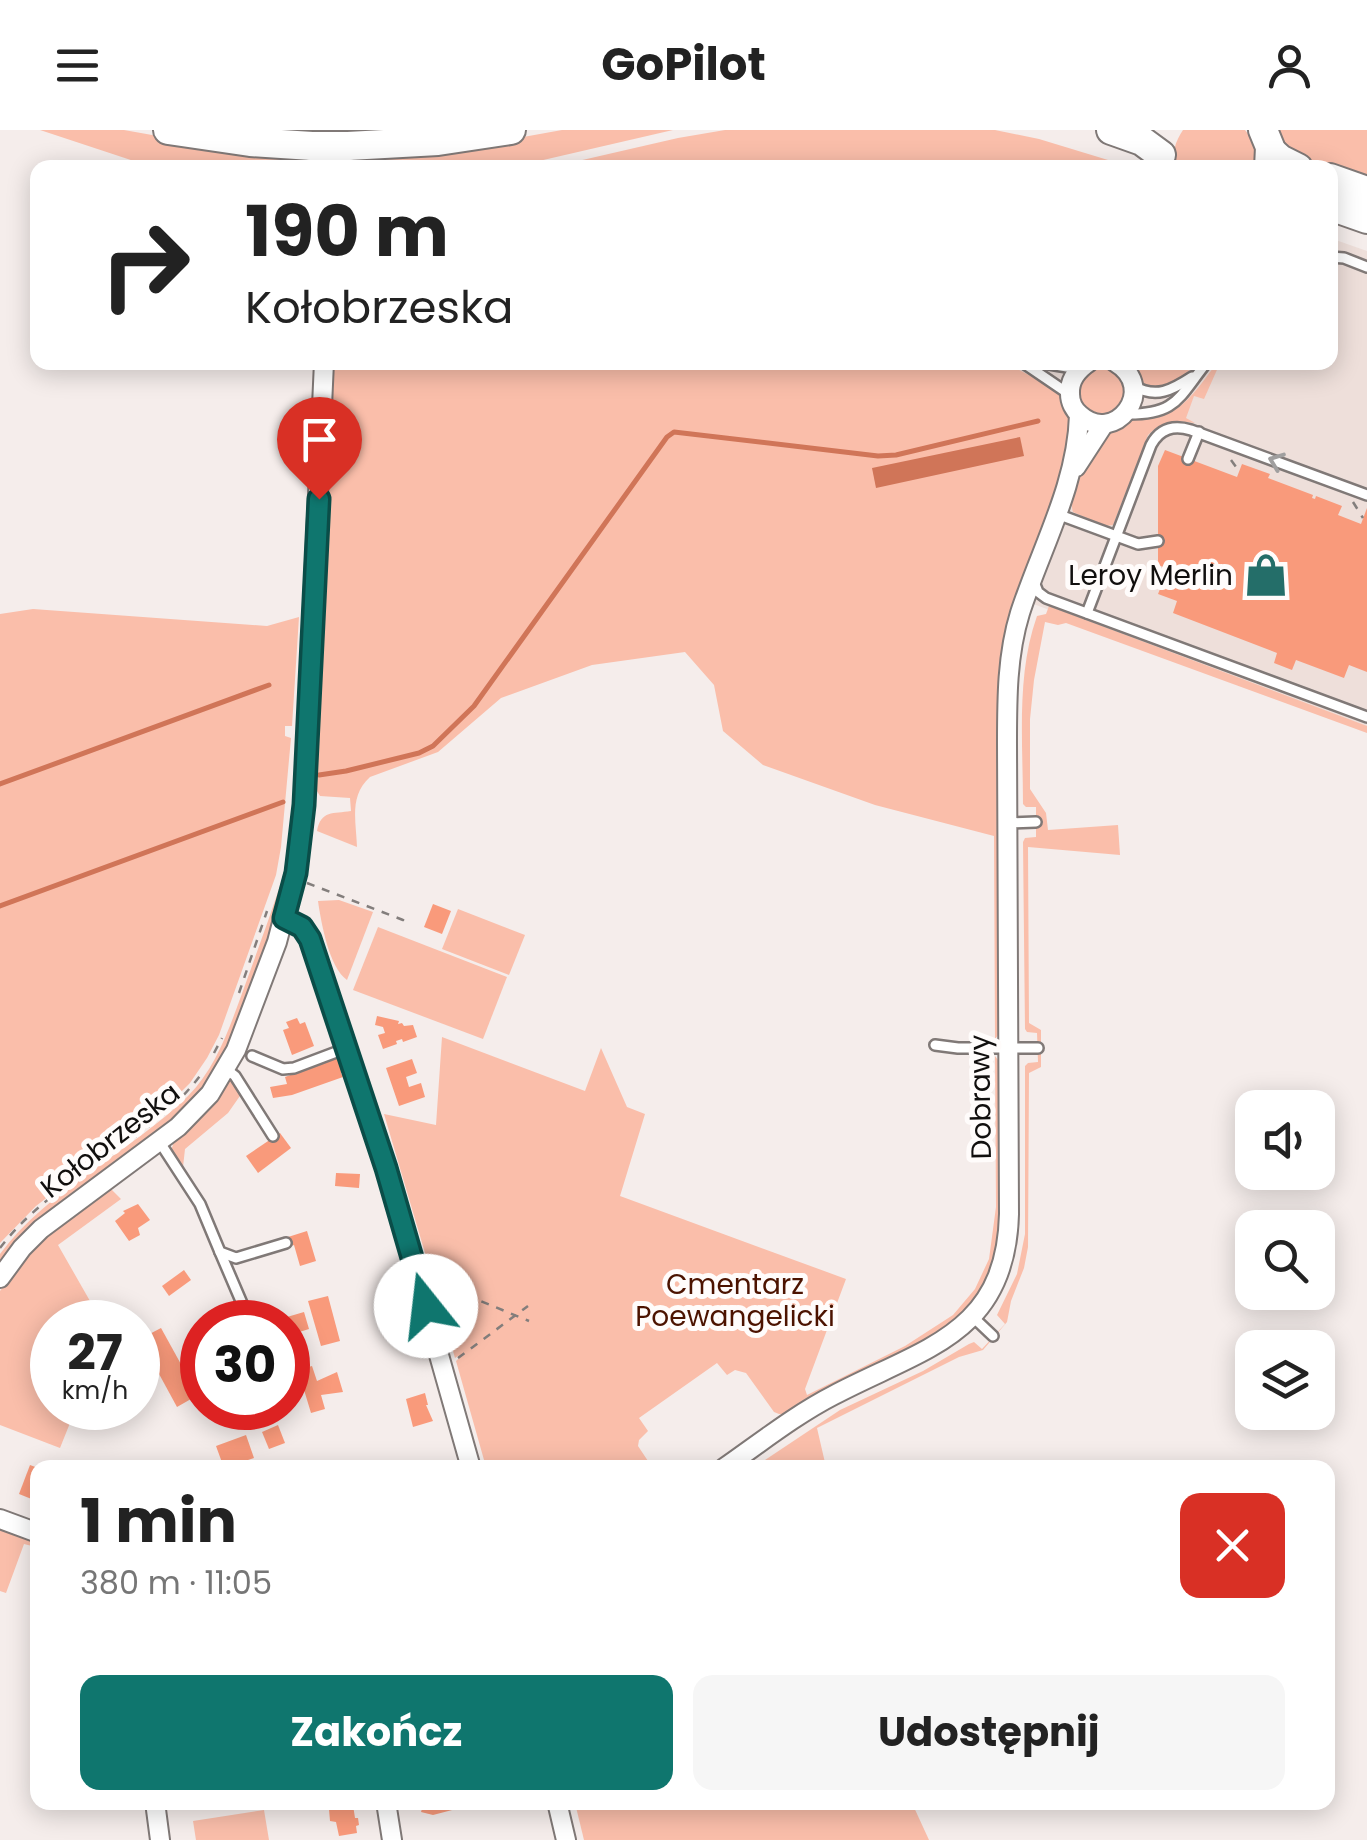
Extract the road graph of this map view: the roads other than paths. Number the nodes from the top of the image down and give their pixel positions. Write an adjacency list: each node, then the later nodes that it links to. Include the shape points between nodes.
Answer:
1 (168, 130): 4 (main road)
2 (511, 130): 4 (main road)
3 (1111, 130): 5 (main road)
4 (331, 147)
5 (1163, 151)
6 (1338, 181): 7 (main road)
7 (1367, 191)
8 (1338, 209): 9 (main road)
9 (1367, 219)
10 (1338, 258): 11 (lane)
11 (1366, 268)
12 (324, 370): 34 (street, Kołobrzeska, via 304,805)
13 (1034, 370): 18 (lane)
14 (1080, 370): 18 (street)
15 (1200, 370): 17 (lane)
16 (1126, 371): 17 (lane, via 1148,393 1166,392); 19 (street, via 1133,401)
17 (1198, 373): 19 (lane, via 1172,406)
18 (1070, 395): 20 (street)
19 (1125, 414): 21 (street)
20 (1079, 415): 21 (street); 24 (street, Dobrawy)
21 (1104, 424): 24 (street, Dobrawy)
22 (1199, 432): 23 (lane); 25 (lane, one-way to 22); 27 (lane, via 1176,427 1154,439)
23 (1188, 459)
24 (1070, 476): 26 (street, Dobrawy)
25 (1367, 495)
26 (1057, 514): 27 (lane); 29 (street, Dobrawy)
27 (1116, 536): 28 (lane, via 1138,544); 30 (lane)
28 (1158, 541)
29 (1033, 579): 30 (lane, via 1042,596); 32 (street, Dobrawy, via 1009,671)
30 (1088, 613): 31 (lane)
31 (1367, 716)
32 (1007, 822): 33 (lane); 36 (street, Dobrawy)
33 (1036, 822)
34 (284, 918): 37 (street, via 310,939); 40 (street, Kołobrzeska, via 256,1000)
35 (935, 1045): 36 (lane)
36 (1007, 1047): 38 (lane); 47 (street, Dobrawy, via 1009,1233 1002,1269)
37 (347, 1048): 39 (lane, via 283,1069); 49 (street)
38 (1038, 1048)
39 (252, 1056)
40 (218, 1065): 41 (lane, via 235,1076); 42 (street, Kołobrzeska, via 203,1102)
41 (273, 1136)
42 (159, 1141): 44 (lane, via 200,1204); 45 (street, Kołobrzeska, via 40,1229)
43 (286, 1243): 44 (lane, via 236,1258)
44 (220, 1252): 46 (lane)
45 (0, 1278)
46 (241, 1300)
47 (973, 1317): 48 (lane); 50 (street, Dobrawy, via 947,1339 832,1396)
48 (993, 1336)
49 (469, 1460)
50 (736, 1460)
51 (0, 1519): 52 (street)
52 (30, 1530)
53 (156, 1810): 56 (street)
54 (387, 1810): 57 (street)
55 (559, 1810): 58 (street)
56 (160, 1840)
57 (392, 1840)
58 (566, 1840)

